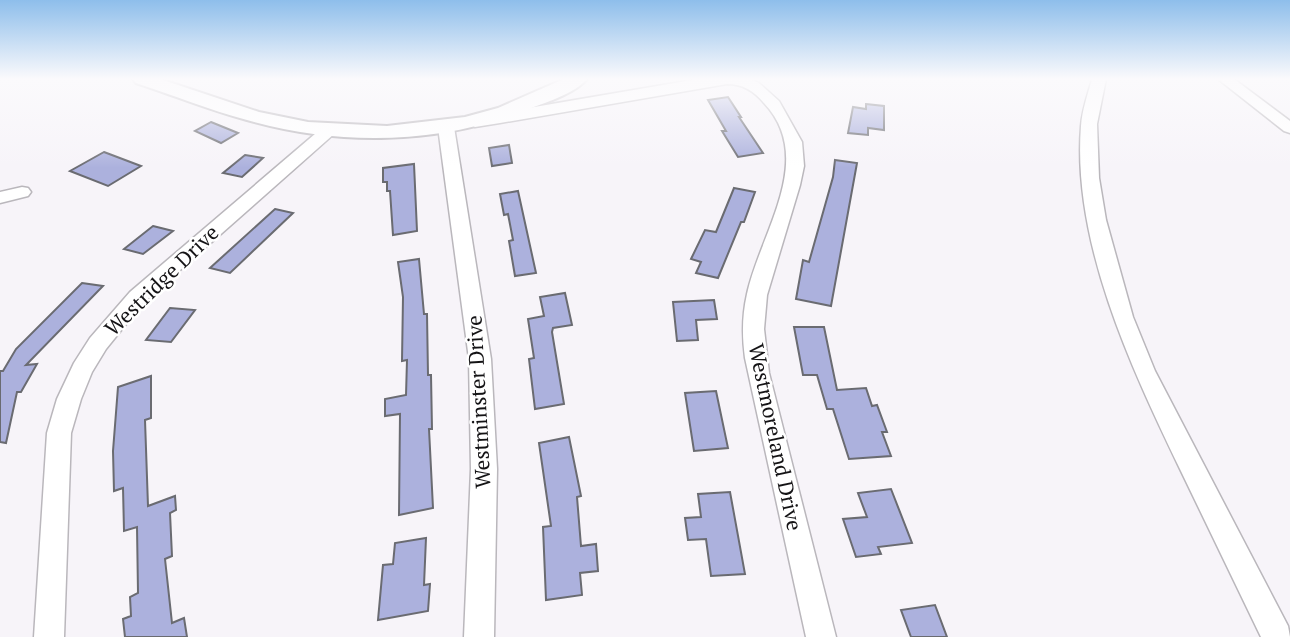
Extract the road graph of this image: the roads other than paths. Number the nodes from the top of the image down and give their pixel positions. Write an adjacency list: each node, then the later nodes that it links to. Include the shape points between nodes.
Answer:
1 (233, 109): 9 (main road)
2 (513, 109): 7 (main road)
3 (550, 109): 7 (street, Westmoreland Drive)
4 (775, 109): 14 (street, Westmoreland Drive, via 790,130 796,167 758,290 754,343)
5 (1092, 109): 15 (street, via 1090,178 1123,317 1144,371)
6 (1264, 109): 8 (street)
7 (456, 125): 9 (main road, via 385,133); 13 (street, Westminster Drive, via 480,359 484,469)
8 (1290, 128)
9 (328, 131): 12 (street, Westridge Drive, via 155,280 118,316 88,357 65,405 59,433)
10 (22, 192): 11 (street)
11 (0, 198)
12 (49, 637)
13 (479, 637)
14 (821, 637)
15 (1277, 637)

